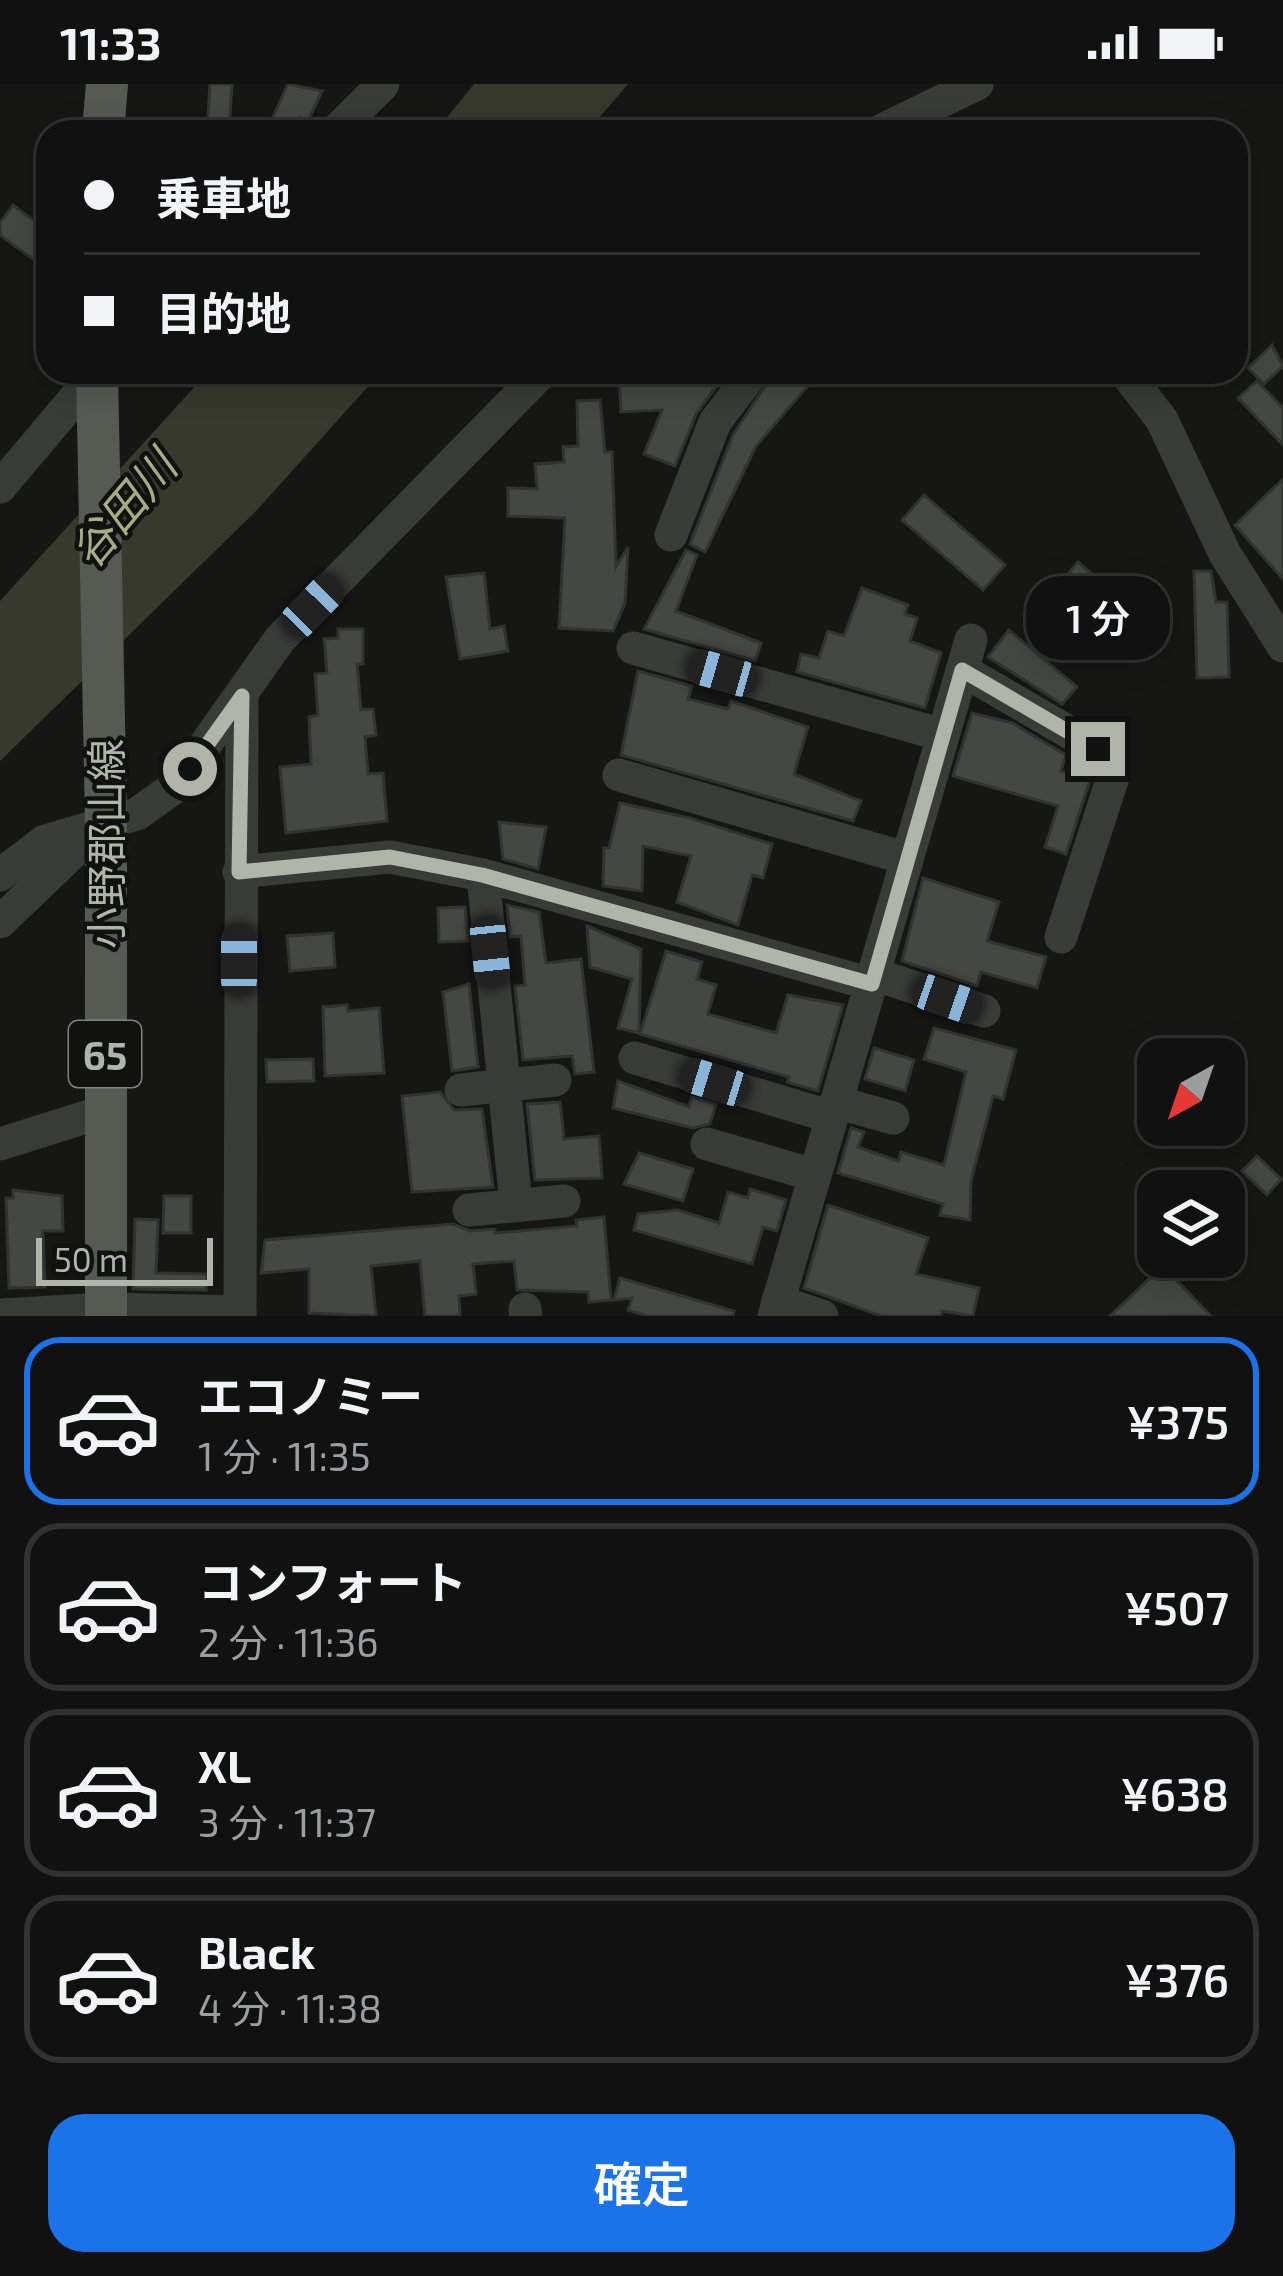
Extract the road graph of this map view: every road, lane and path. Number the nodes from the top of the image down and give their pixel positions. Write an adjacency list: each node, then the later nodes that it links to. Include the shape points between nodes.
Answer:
1 (107, 84): 4 (main road)
2 (383, 84): 5 (street)
3 (977, 84): 6 (street)
4 (104, 120)
5 (347, 120)
6 (903, 120)
7 (87, 384): 12 (street)
8 (97, 384): 19 (main road, 小野郡山線 / 65)
9 (530, 384): 16 (street, via 280,639)
10 (744, 384): 13 (street, via 715,422)
11 (1134, 384): 14 (street, via 1162,420 1225,554)
12 (0, 487)
13 (671, 535)
14 (1282, 642)
15 (634, 648): 17 (street)
16 (242, 696): 19 (street, via 176,786 136,814); 21 (street)
17 (943, 735): 20 (street); 25 (street, via 967,655 1110,763 1114,774)
18 (619, 775): 20 (street)
19 (105, 806): 22 (street); 24 (street); 33 (main road, 小野郡山線 / 65)
20 (905, 858): 26 (street)
21 (239, 872): 23 (street, via 390,857); 43 (street)
22 (0, 875)
23 (482, 875): 26 (street); 30 (street)
24 (0, 922)
25 (1061, 937)
26 (873, 979): 27 (street); 32 (street)
27 (984, 1011)
28 (635, 1058): 32 (street)
29 (555, 1081): 30 (street)
30 (504, 1086): 31 (street); 39 (street)
31 (461, 1090)
32 (834, 1109): 34 (street); 37 (street)
33 (105, 1111): 35 (street); 42 (main road, 小野郡山線 / 65)
34 (893, 1118)
35 (0, 1144)
36 (707, 1144): 37 (street)
37 (814, 1175): 41 (street)
38 (564, 1201): 39 (street)
39 (516, 1204): 40 (street)
40 (469, 1210)
41 (776, 1308): 45 (street)
42 (106, 1312): 43 (street); 44 (street)
43 (240, 1314)
44 (0, 1315)
45 (822, 1316)

